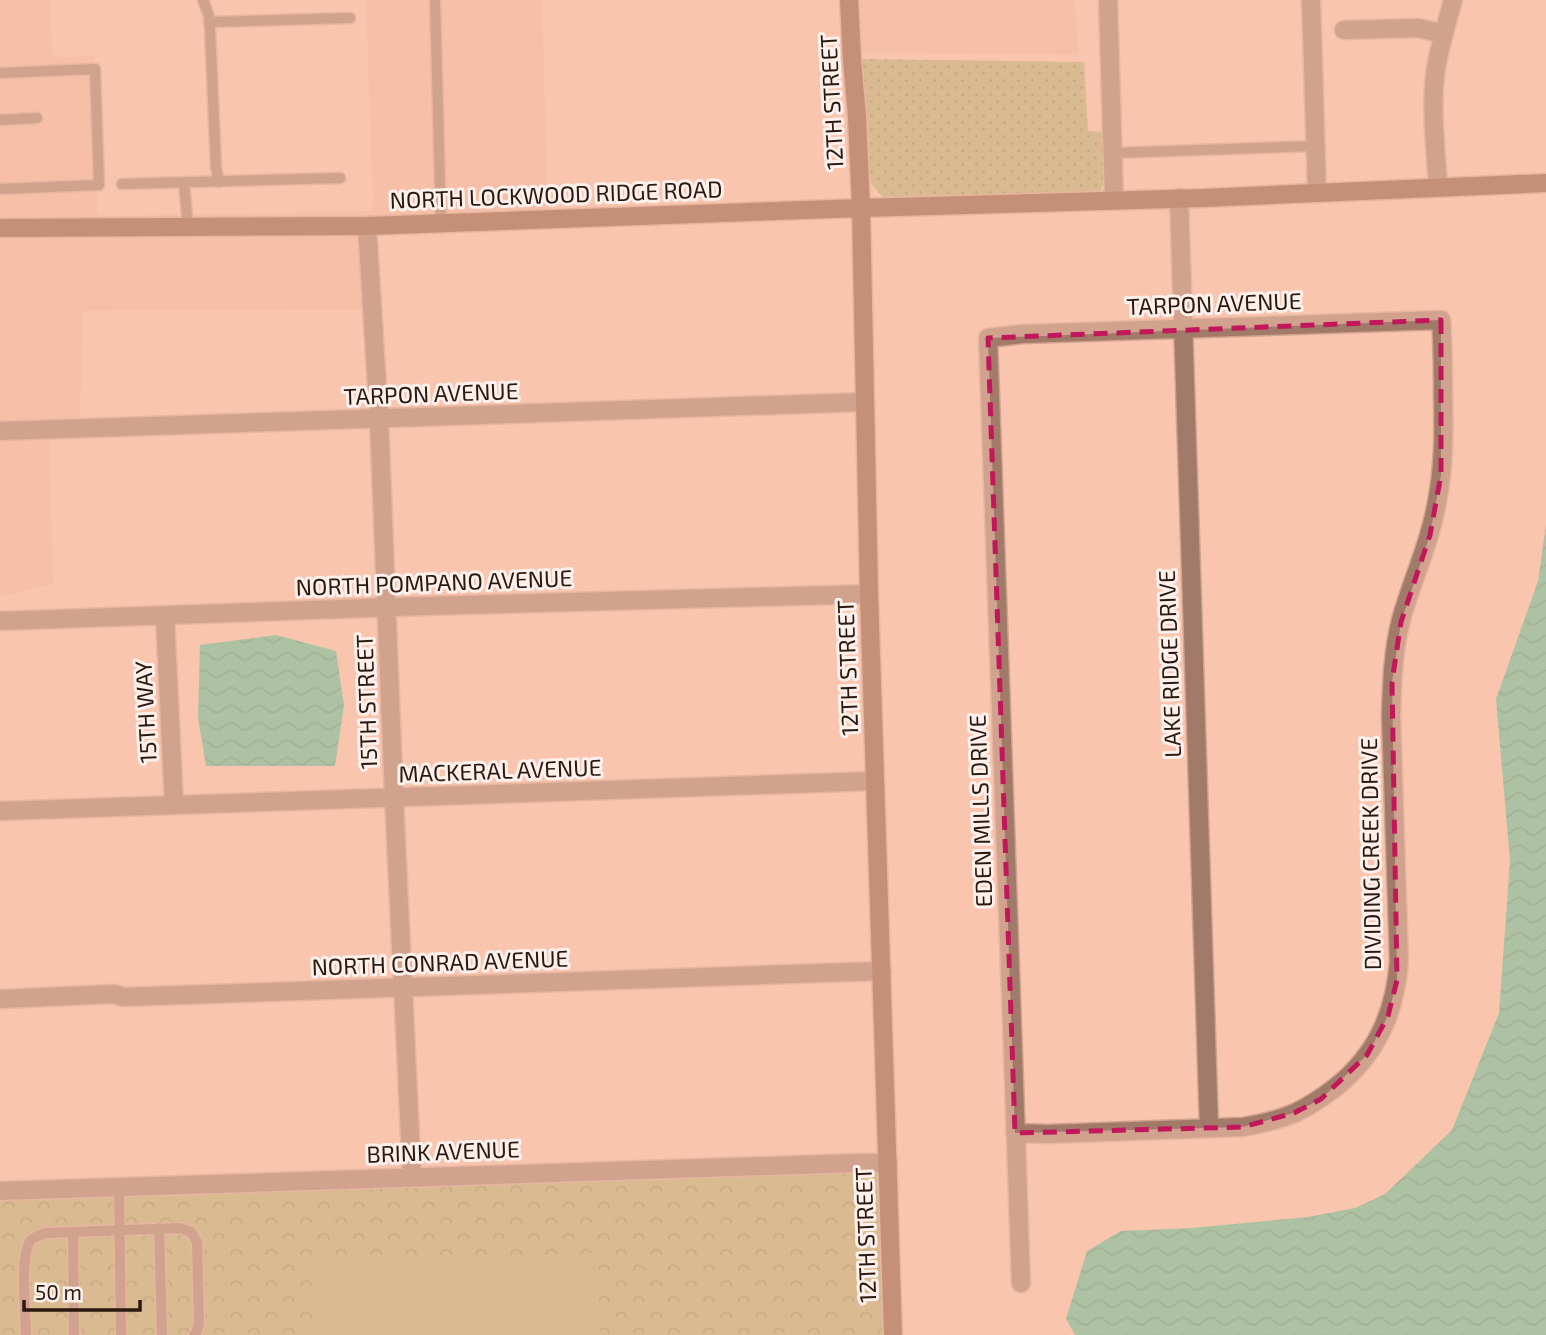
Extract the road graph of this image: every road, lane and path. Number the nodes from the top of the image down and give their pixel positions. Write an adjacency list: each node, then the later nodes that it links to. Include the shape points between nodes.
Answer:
1 (203, 0): 8 (lane)
2 (435, 0): 27 (lane)
3 (849, 0): 26 (street, 12TH STREET)
4 (1108, 0): 15 (street)
5 (1311, 0): 14 (street)
6 (1453, 0): 10 (street)
7 (350, 18): 8 (lane)
8 (209, 22): 18 (lane)
9 (1344, 30): 10 (street, via 1418,28)
10 (1444, 34): 21 (street, via 1434,94)
11 (0, 73): 22 (lane, via 95,69 99,185)
12 (37, 118): 13 (lane)
13 (0, 120)
14 (1316, 146): 15 (lane); 23 (street)
15 (1113, 153): 25 (street)
16 (340, 178): 18 (lane)
17 (184, 182): 18 (lane); 19 (lane); 29 (lane)
18 (219, 182)
19 (122, 184)
20 (1546, 184): 21 (street, NORTH LOCKWOOD RIDGE ROAD)
21 (1438, 187): 23 (street, NORTH LOCKWOOD RIDGE ROAD)
22 (0, 189)
23 (1317, 193): 24 (street, NORTH LOCKWOOD RIDGE ROAD)
24 (1179, 198): 25 (street, NORTH LOCKWOOD RIDGE ROAD); 32 (street, LAKE RIDGE DRIVE)
25 (1114, 200): 26 (street, NORTH LOCKWOOD RIDGE ROAD)
26 (861, 208): 27 (street, NORTH LOCKWOOD RIDGE ROAD); 34 (street, 12TH STREET)
27 (441, 223): 28 (street, NORTH LOCKWOOD RIDGE ROAD)
28 (368, 226): 29 (street, NORTH LOCKWOOD RIDGE ROAD); 35 (street, 15TH STREET)
29 (188, 227): 30 (street, NORTH LOCKWOOD RIDGE ROAD)
30 (0, 228)
31 (1441, 320): 32 (street, TARPON AVENUE); 48 (street, DIVIDING CREEK DRIVE, via 1441,475 1430,535 1401,622 1392,682 1399,961 1393,1002 1367,1055 1321,1099 1268,1122)
32 (1182, 329): 33 (street, TARPON AVENUE); 48 (street, LAKE RIDGE DRIVE)
33 (988, 338): 49 (street, EDEN MILLS DRIVE)
34 (864, 402): 35 (street, TARPON AVENUE); 37 (street, 12TH STREET)
35 (379, 419): 36 (street, TARPON AVENUE); 38 (street, 15TH STREET)
36 (0, 431)
37 (869, 594): 38 (street, NORTH POMPANO AVENUE); 41 (street, 12TH STREET)
38 (388, 608): 39 (street, NORTH POMPANO AVENUE); 42 (street, 15TH STREET)
39 (165, 616): 40 (street, NORTH POMPANO AVENUE); 43 (street, 15TH WAY)
40 (0, 621)
41 (875, 781): 42 (street, MACKERAL AVENUE); 45 (street, 12TH STREET)
42 (394, 798): 43 (street, MACKERAL AVENUE); 46 (street, 15TH STREET)
43 (174, 805): 44 (street, MACKERAL AVENUE)
44 (0, 811)
45 (882, 971): 46 (street, NORTH CONRAD AVENUE); 50 (street, 12TH STREET)
46 (403, 987): 47 (street, NORTH CONRAD AVENUE); 51 (street, 15TH STREET)
47 (0, 999)
48 (1209, 1128): 49 (street, DIVIDING CREEK DRIVE)
49 (1015, 1133): 57 (street, EDEN MILLS DRIVE)
50 (888, 1163): 51 (street, BRINK AVENUE); 63 (street, 12TH STREET)
51 (412, 1177): 52 (street, BRINK AVENUE)
52 (120, 1187): 53 (street, BRINK AVENUE); 55 (lane)
53 (0, 1191)
54 (159, 1228): 55 (lane); 61 (lane); 62 (lane, via 191,1232 197,1242 199,1324)
55 (120, 1230): 56 (lane); 60 (lane)
56 (73, 1232): 58 (lane, via 46,1233 33,1238 26,1248); 59 (lane)
57 (1021, 1283)
58 (26, 1335)
59 (74, 1335)
60 (121, 1335)
61 (162, 1335)
62 (194, 1335)
63 (893, 1335)

